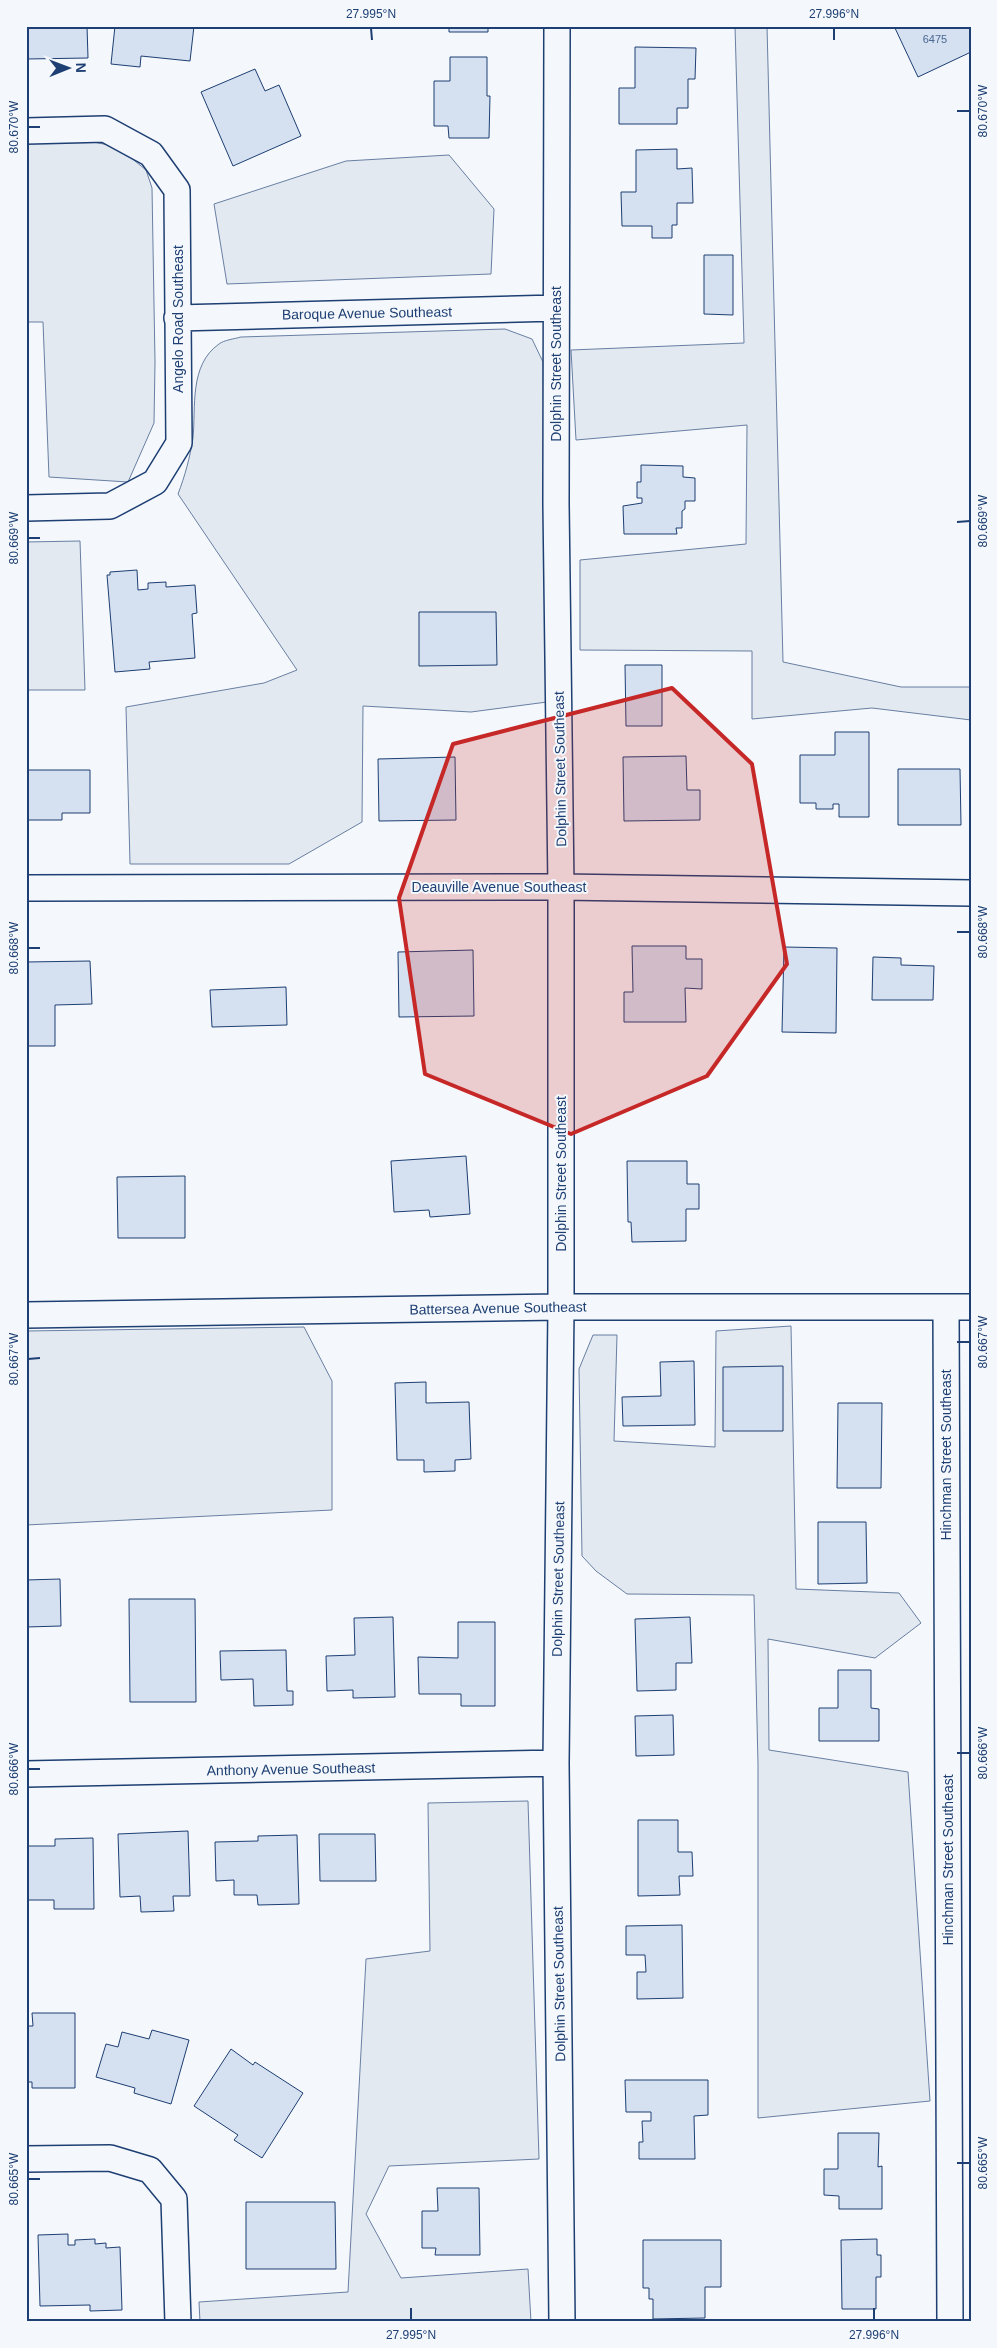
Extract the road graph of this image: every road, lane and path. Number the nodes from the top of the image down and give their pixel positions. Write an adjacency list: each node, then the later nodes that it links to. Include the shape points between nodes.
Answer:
1 (557, 26): 3 (street, Dolphin Street Southeast)
2 (26, 131): 4 (street, Angelo Road Southeast, via 104,129 151,154 177,190)
3 (556, 308): 4 (street, Baroque Avenue Southeast); 6 (street, Dolphin Street Southeast)
4 (177, 318): 5 (street, Angelo Road Southeast, via 179,443 155,482 110,506)
5 (26, 508)
6 (561, 887): 7 (street, Deauville Avenue Southeast); 8 (street, Deauville Avenue Southeast); 9 (street, Dolphin Street Southeast)
7 (26, 888)
8 (971, 893)
9 (561, 1307): 11 (street, Battersea Avenue Southeast); 12 (street, Battersea Avenue Southeast); 13 (street, Dolphin Street Southeast)
10 (971, 1307): 11 (street, Battersea Avenue Southeast)
11 (946, 1308): 18 (street, Hinchman Street Southeast)
12 (26, 1315)
13 (556, 1763): 14 (street, Anthony Avenue Southeast); 17 (street, Dolphin Street Southeast)
14 (26, 1774)
15 (26, 2158): 16 (street, via 110,2158 150,2170 174,2199)
16 (178, 2322)
17 (562, 2322)
18 (950, 2322)

